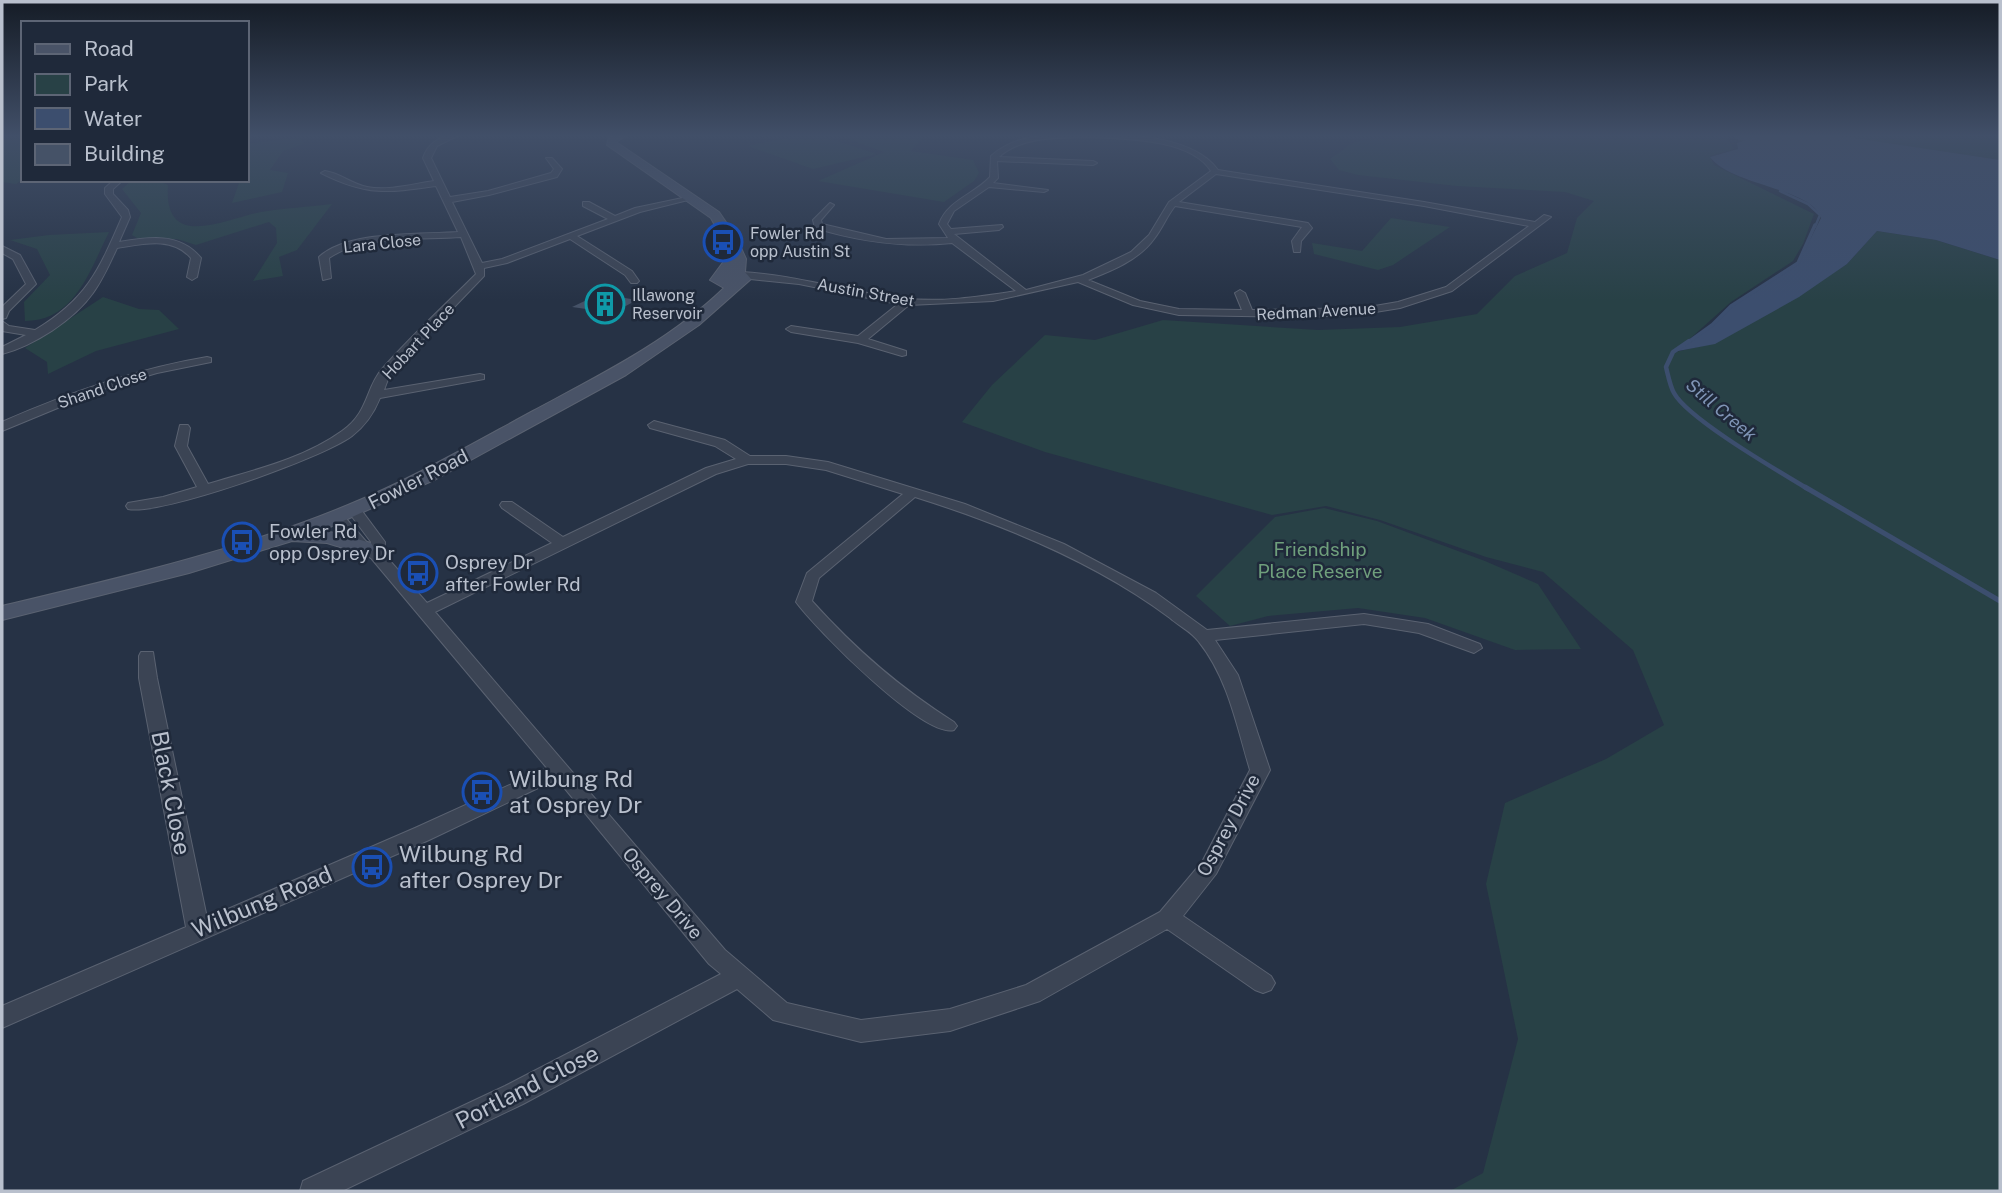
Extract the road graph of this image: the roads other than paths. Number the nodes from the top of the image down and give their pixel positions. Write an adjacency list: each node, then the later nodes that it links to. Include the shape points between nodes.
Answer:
1 (110, 190): 23 (street, via 126,217)
2 (442, 190): 11 (street)
3 (501, 190): 11 (street)
4 (680, 190): 10 (street)
5 (982, 190): 19 (street, via 949,211 943,224)
6 (1040, 190): 7 (street)
7 (1044, 190)
8 (1190, 190): 12 (street, Austin Street)
9 (1330, 190): 17 (street)
10 (692, 198): 16 (street); 26 (street, via 721,222)
11 (447, 200): 20 (street)
12 (1173, 202): 25 (street, via 1305,225 1308,228 1296,241); 31 (street, Austin Street, via 1150,242 1113,266)
13 (586, 204): 16 (street)
14 (830, 205): 22 (street, via 817,220 818,226 862,240 895,244)
15 (1547, 217): 17 (street, Redman Avenue)
16 (615, 219): 21 (street)
17 (1537, 225): 37 (street, Redman Avenue, via 1466,279 1426,298 1363,311)
18 (999, 227): 19 (street)
19 (947, 232): 22 (street)
20 (464, 234): 27 (street); 29 (street, Lara Close, via 339,247 324,257)
21 (571, 236): 27 (street); 32 (street)
22 (954, 240): 34 (street)
23 (113, 246): 28 (street, via 157,241 187,247 197,262); 41 (street, via 84,298)
24 (2, 249): 38 (street, via 17,257 31,284)
25 (1297, 250)
26 (736, 255): 30 (street); 33 (street, Fowler Road)
27 (480, 266): 47 (street, Hobart Place, via 476,282 385,373)
28 (191, 277)
29 (326, 278)
30 (739, 278): 33 (street, Fowler Road); 33 (street); 36 (street, Austin Street, via 793,280)
31 (1078, 279): 34 (street, Austin Street); 37 (street, Redman Avenue, via 1160,309)
32 (634, 281)
33 (720, 285): 56 (street, Fowler Road, via 682,332 638,362 430,475)
34 (1023, 292): 36 (street, Austin Street)
35 (1240, 293): 37 (street)
36 (907, 302): 42 (street)
37 (1249, 314)
38 (2, 316)
39 (2, 324): 41 (street, via 6,330)
40 (791, 330): 42 (street)
41 (35, 333): 43 (street)
42 (860, 340): 44 (street)
43 (2, 349)
44 (902, 353)
45 (207, 360): 49 (street, Shand Close, via 114,382)
46 (480, 377): 47 (street)
47 (376, 395): 52 (street, Hobart Place, via 364,419 328,445 281,466)
48 (654, 425): 51 (street, via 720,443)
49 (2, 427)
50 (184, 428): 52 (street, via 181,446)
51 (747, 460): 53 (street, Osprey Drive, via 828,466); 58 (street, Osprey Drive, via 711,471)
52 (204, 488): 55 (street, Hobart Place)
53 (913, 492): 62 (street, Osprey Drive, via 1059,547 1150,596); 65 (street, via 812,576 804,601 838,641 906,701)
54 (507, 505): 58 (street)
55 (133, 506)
56 (345, 514): 57 (street, Fowler Road); 59 (street, Osprey Drive)
57 (262, 544): 59 (street, via 321,536); 61 (street, Fowler Road)
58 (564, 544): 60 (street, Osprey Drive)
59 (370, 551): 60 (street, Osprey Drive)
60 (424, 611): 66 (street, Osprey Drive)
61 (2, 613)
62 (1205, 636): 63 (street, via 1364,619 1422,628); 67 (street, Osprey Drive, via 1229,675 1260,770 1209,868)
63 (1474, 648)
64 (147, 656): 68 (street, Black Close)
65 (948, 726)
66 (560, 770): 68 (street, Wilbung Road); 69 (street, Osprey Drive)
67 (1168, 918): 69 (street, Osprey Drive, via 1032,994 937,1021 861,1031 781,1012); 70 (street)
68 (198, 930): 71 (street, Wilbung Road)
69 (738, 976): 72 (street, Portland Close, via 514,1095)
70 (1263, 984)
71 (2, 1017)
72 (313, 1191)

